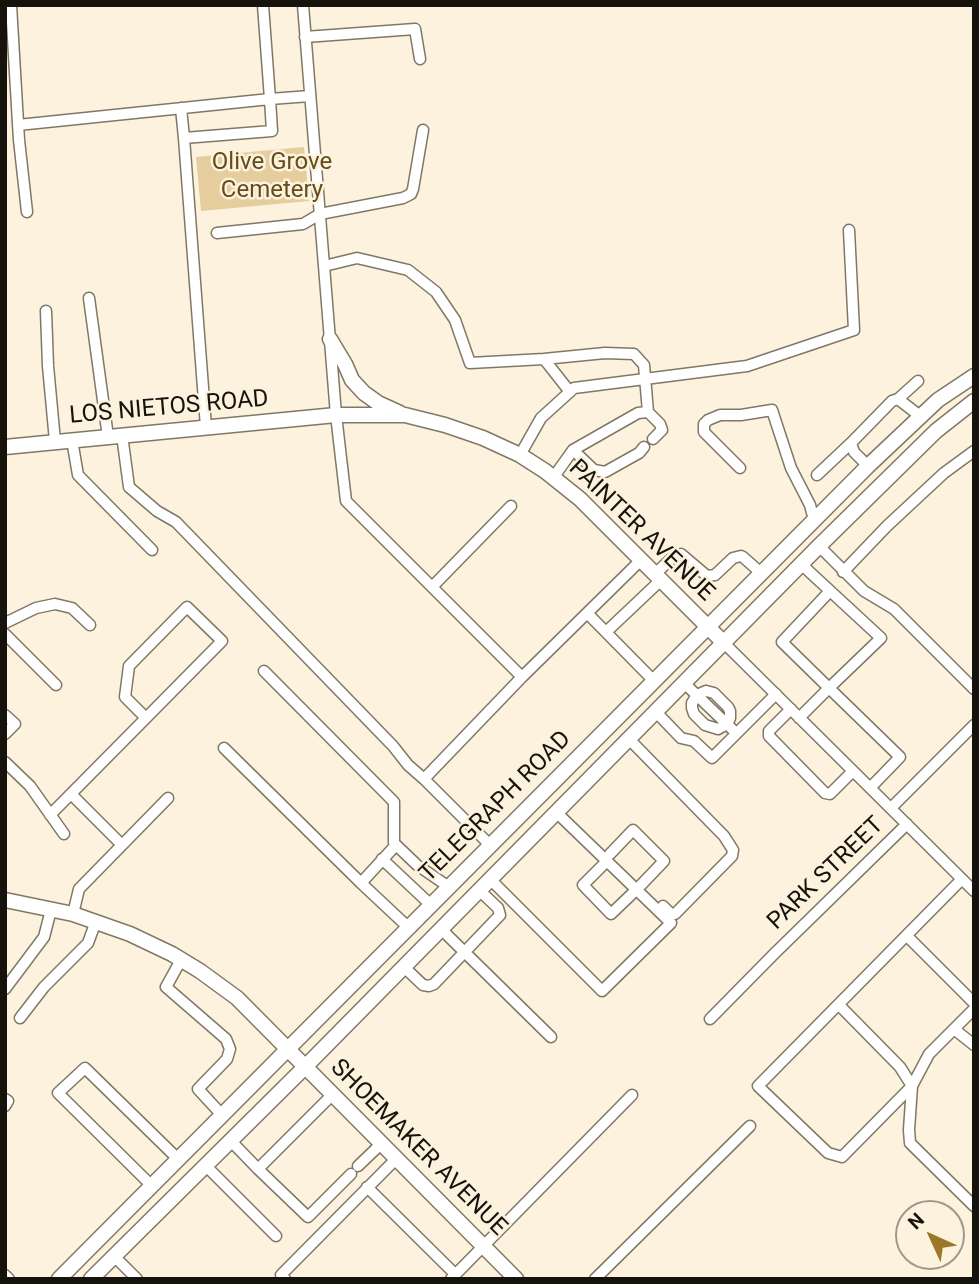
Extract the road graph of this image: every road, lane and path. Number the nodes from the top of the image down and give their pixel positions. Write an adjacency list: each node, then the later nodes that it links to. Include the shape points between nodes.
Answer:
1 (11, 5): 9 (street)
2 (263, 5): 7 (street)
3 (303, 5): 4 (street)
4 (305, 37): 5 (street, via 415,29); 6 (street)
5 (420, 59)
6 (310, 96): 7 (street); 13 (street)
7 (270, 99): 8 (street); 11 (street, via 272,131)
8 (181, 108): 9 (street); 11 (street)
9 (18, 125): 12 (street)
10 (423, 130): 13 (street, via 411,194)
11 (184, 138): 31 (street)
12 (27, 212)
13 (320, 214): 15 (street, via 303,224); 16 (street)
14 (849, 230): 22 (street, via 854,330 747,366)
15 (217, 233)
16 (324, 266): 19 (street); 20 (street, via 357,258 408,270 436,292 455,320 470,363)
17 (89, 298): 33 (street)
18 (46, 312): 36 (street)
19 (330, 339): 28 (street); 29 (main road, via 364,393)
20 (544, 359): 22 (street, via 634,354 644,365); 24 (street)
21 (974, 376): 30 (main road, TELEGRAPH ROAD)
22 (646, 379): 24 (street); 27 (street)
23 (918, 381): 25 (street)
24 (570, 391): 42 (street, via 541,418)
25 (898, 399): 30 (street); 37 (street)
26 (974, 401): 32 (main road, TELEGRAPH ROAD)
27 (648, 411): 34 (street, via 662,430); 40 (street)
28 (336, 415): 29 (main road, PAINTER AVENUE); 31 (main road, LOS NIETOS ROAD); 56 (street, via 346,501)
29 (405, 415): 42 (main road, PAINTER AVENUE, via 483,438)
30 (920, 415): 32 (main road); 43 (main road, TELEGRAPH ROAD)
31 (206, 427): 33 (main road, LOS NIETOS ROAD)
32 (936, 431): 49 (main road, TELEGRAPH ROAD)
33 (115, 436): 35 (main road, LOS NIETOS ROAD); 86 (street, via 129,487 176,522)
34 (653, 439)
35 (72, 440): 36 (main road, LOS NIETOS ROAD); 50 (street, via 78,475)
36 (55, 441): 38 (main road, LOS NIETOS ROAD)
37 (851, 443): 43 (street); 45 (street)
38 (5, 447)
39 (644, 447): 40 (street, via 605,472 594,470)
40 (573, 450): 46 (street)
41 (974, 451): 53 (street, via 896,517)
42 (520, 456): 46 (main road, PAINTER AVENUE)
43 (868, 466): 48 (main road, TELEGRAPH ROAD)
44 (740, 468): 48 (street, via 704,432 704,424 720,415 772,410)
45 (817, 475)
46 (553, 478): 51 (main road, PAINTER AVENUE)
47 (511, 506): 56 (street)
48 (814, 520): 49 (main road); 54 (main road, TELEGRAPH ROAD)
49 (819, 547): 52 (main road, TELEGRAPH ROAD); 53 (street)
50 (152, 550)
51 (641, 560): 55 (main road, PAINTER AVENUE); 58 (street)
52 (801, 564): 57 (street); 64 (main road, TELEGRAPH ROAD)
53 (843, 572): 71 (street, via 894,609)
54 (761, 573): 55 (street, via 741,556 707,576 681,554 672,558); 61 (main road, TELEGRAPH ROAD)
55 (658, 577): 61 (main road, PAINTER AVENUE); 62 (street)
56 (432, 587): 66 (street)
57 (830, 591): 70 (street, via 782,642); 70 (street, via 881,638)
58 (587, 613): 62 (street); 66 (street)
59 (5, 623): 60 (street, via 55,604 72,608)
60 (90, 625)
61 (708, 626): 64 (main road, PAINTER AVENUE); 67 (main road, TELEGRAPH ROAD)
62 (606, 632): 67 (street)
63 (5, 634): 69 (street)
64 (723, 642): 68 (main road, TELEGRAPH ROAD); 72 (street, PAINTER AVENUE)
65 (264, 671): 96 (street, via 394,802)
66 (522, 677): 86 (street)
67 (654, 681): 97 (main road, TELEGRAPH ROAD)
68 (683, 682): 73 (street); 74 (main road, TELEGRAPH ROAD)
69 (56, 685)
70 (829, 688): 75 (street); 87 (street, via 901,757)
71 (974, 689)
72 (776, 694): 75 (street, PAINTER AVENUE); 81 (street)
73 (697, 695): 78 (street, via 714,693 730,711); 78 (street, via 692,708 701,722 715,729)
74 (655, 711): 81 (street, via 681,738 694,741 712,758); 82 (main road, TELEGRAPH ROAD)
75 (795, 713): 85 (street, PAINTER AVENUE); 85 (street, via 769,731 769,736 825,793 830,794)
76 (5, 715): 80 (street, via 15,724)
77 (146, 718): 77 (street, via 222,641 187,607 129,666 125,696); 88 (street)
78 (727, 724): 81 (street)
79 (974, 725): 90 (street)
80 (5, 734)
81 (737, 734)
82 (628, 738): 91 (main road, TELEGRAPH ROAD); 104 (street, via 733,850 675,914)
83 (224, 748): 102 (street)
84 (5, 762): 92 (street, via 30,786)
85 (853, 771): 87 (street, PAINTER AVENUE)
86 (424, 779): 97 (street)
87 (870, 788): 90 (street, PAINTER AVENUE)
88 (71, 794): 92 (street); 95 (street)
89 (168, 798): 95 (street)
90 (891, 808): 93 (street, PAINTER AVENUE)
91 (558, 809): 98 (street); 100 (main road, TELEGRAPH ROAD)
92 (50, 815): 94 (street)
93 (907, 824): 101 (street, PAINTER AVENUE); 124 (street, PARK STREET)
94 (64, 834)
95 (122, 845): 111 (street, via 79,889)
96 (396, 845): 99 (street); 103 (street)
97 (490, 845): 103 (main road, TELEGRAPH ROAD)
98 (608, 858): 104 (street); 104 (street, via 583,885 611,914); 104 (street, via 633,830 664,861)
99 (382, 859): 102 (street); 109 (street)
100 (490, 878): 104 (street, via 602,991 671,923); 105 (main road, TELEGRAPH ROAD)
101 (962, 879): 106 (street, PAINTER AVENUE); 115 (street)
102 (361, 883): 113 (street)
103 (449, 887): 108 (main road); 109 (main road, TELEGRAPH ROAD)
104 (639, 887)
105 (479, 890): 108 (main road, TELEGRAPH ROAD); 116 (street, via 500,915)
106 (974, 891)
107 (5, 900): 110 (main road, SHOEMAKER AVENUE)
108 (466, 903): 114 (main road, TELEGRAPH ROAD)
109 (431, 905): 113 (main road, TELEGRAPH ROAD)
110 (51, 910): 111 (main road, SHOEMAKER AVENUE); 119 (street, via 44,937)
111 (73, 914): 112 (main road, SHOEMAKER AVENUE)
112 (96, 921): 117 (main road, SHOEMAKER AVENUE); 123 (street, via 88,943)
113 (409, 928): 128 (main road, TELEGRAPH ROAD)
114 (441, 929): 116 (street); 118 (main road, TELEGRAPH ROAD)
115 (907, 936): 120 (street); 121 (street)
116 (465, 952): 118 (street, via 429,986); 126 (street)
117 (181, 960): 128 (main road, SHOEMAKER AVENUE, via 237,998); 135 (street, via 166,987 226,1039 230,1049 227,1059 198,1089)
118 (403, 967): 129 (main road, TELEGRAPH ROAD)
119 (5, 989)
120 (974, 1003)
121 (839, 1005): 130 (street); 130 (street, via 758,1086 828,1153 842,1157)
122 (974, 1009): 125 (street)
123 (20, 1018)
124 (710, 1019)
125 (954, 1029): 127 (street); 130 (street, via 929,1054)
126 (551, 1037)
127 (974, 1045)
128 (288, 1049): 129 (main road, SHOEMAKER AVENUE); 135 (main road, TELEGRAPH ROAD)
129 (306, 1066): 131 (main road, SHOEMAKER AVENUE); 137 (main road, TELEGRAPH ROAD)
130 (912, 1086): 145 (street, via 910,1143)
131 (333, 1094): 138 (main road, SHOEMAKER AVENUE); 142 (street)
132 (632, 1095): 147 (street)
133 (5, 1098): 134 (street)
134 (5, 1105)
135 (222, 1115): 140 (main road, TELEGRAPH ROAD)
136 (750, 1126): 155 (street)
137 (230, 1140): 141 (main road, TELEGRAPH ROAD); 142 (street)
138 (381, 1143): 139 (main road, SHOEMAKER AVENUE); 142 (street, via 308,1217)
139 (396, 1158): 144 (street); 147 (main road, SHOEMAKER AVENUE)
140 (178, 1159): 143 (main road, TELEGRAPH ROAD); 143 (street, via 85,1068 58,1093)
141 (205, 1165): 146 (street); 148 (main road, TELEGRAPH ROAD)
142 (258, 1168)
143 (152, 1186): 150 (main road, TELEGRAPH ROAD)
144 (368, 1187): 149 (street); 153 (street, via 281,1275)
145 (974, 1206)
146 (276, 1236)
147 (483, 1246): 149 (street); 154 (main road, SHOEMAKER AVENUE)
148 (114, 1256): 151 (main road, TELEGRAPH ROAD); 152 (street)
149 (453, 1277)
150 (60, 1279)
151 (91, 1279)
152 (136, 1279)
153 (285, 1279)
154 (516, 1279)
155 (595, 1279)

